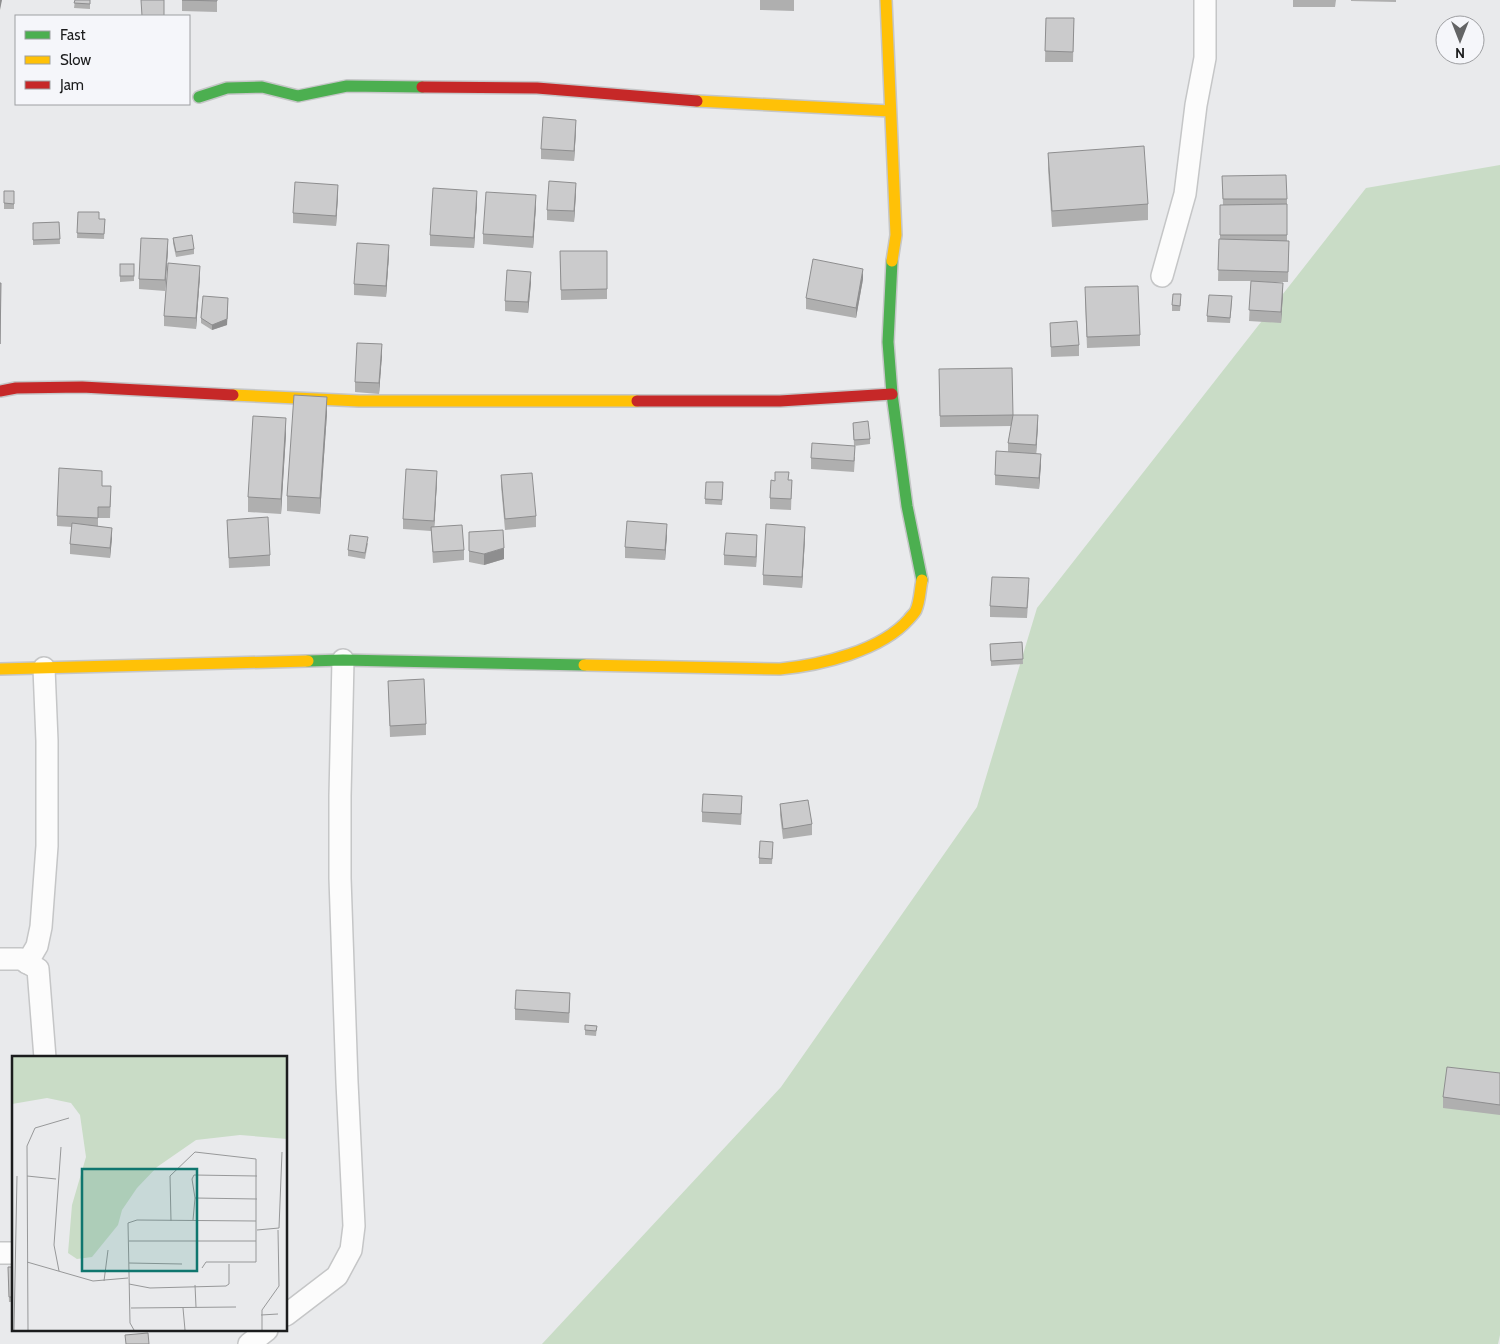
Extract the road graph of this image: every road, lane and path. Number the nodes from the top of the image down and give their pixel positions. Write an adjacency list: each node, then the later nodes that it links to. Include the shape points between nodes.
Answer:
1 (886, 0): 4 (street)
2 (1205, 0): 5 (street, via 1205,58 1185,194)
3 (199, 97): 4 (street, via 227,88 262,87 298,96 347,86 537,88 725,103)
4 (890, 111): 7 (street, via 896,235 888,342)
5 (1162, 276)
6 (0, 390): 7 (street, via 82,387 359,401 780,400)
7 (892, 394): 8 (street, via 907,506 922,577 916,610 900,629 883,641 829,661 780,669)
8 (343, 660): 9 (street); 14 (street, via 340,878 354,1226 351,1250 337,1276)
9 (44, 668): 10 (street); 12 (street, via 47,846 38,946)
10 (0, 669)
11 (0, 959): 12 (street, via 21,959)
12 (28, 963): 13 (street, via 38,969)
13 (45, 1056)
14 (288, 1313)
15 (264, 1332): 16 (street)
16 (249, 1344)

